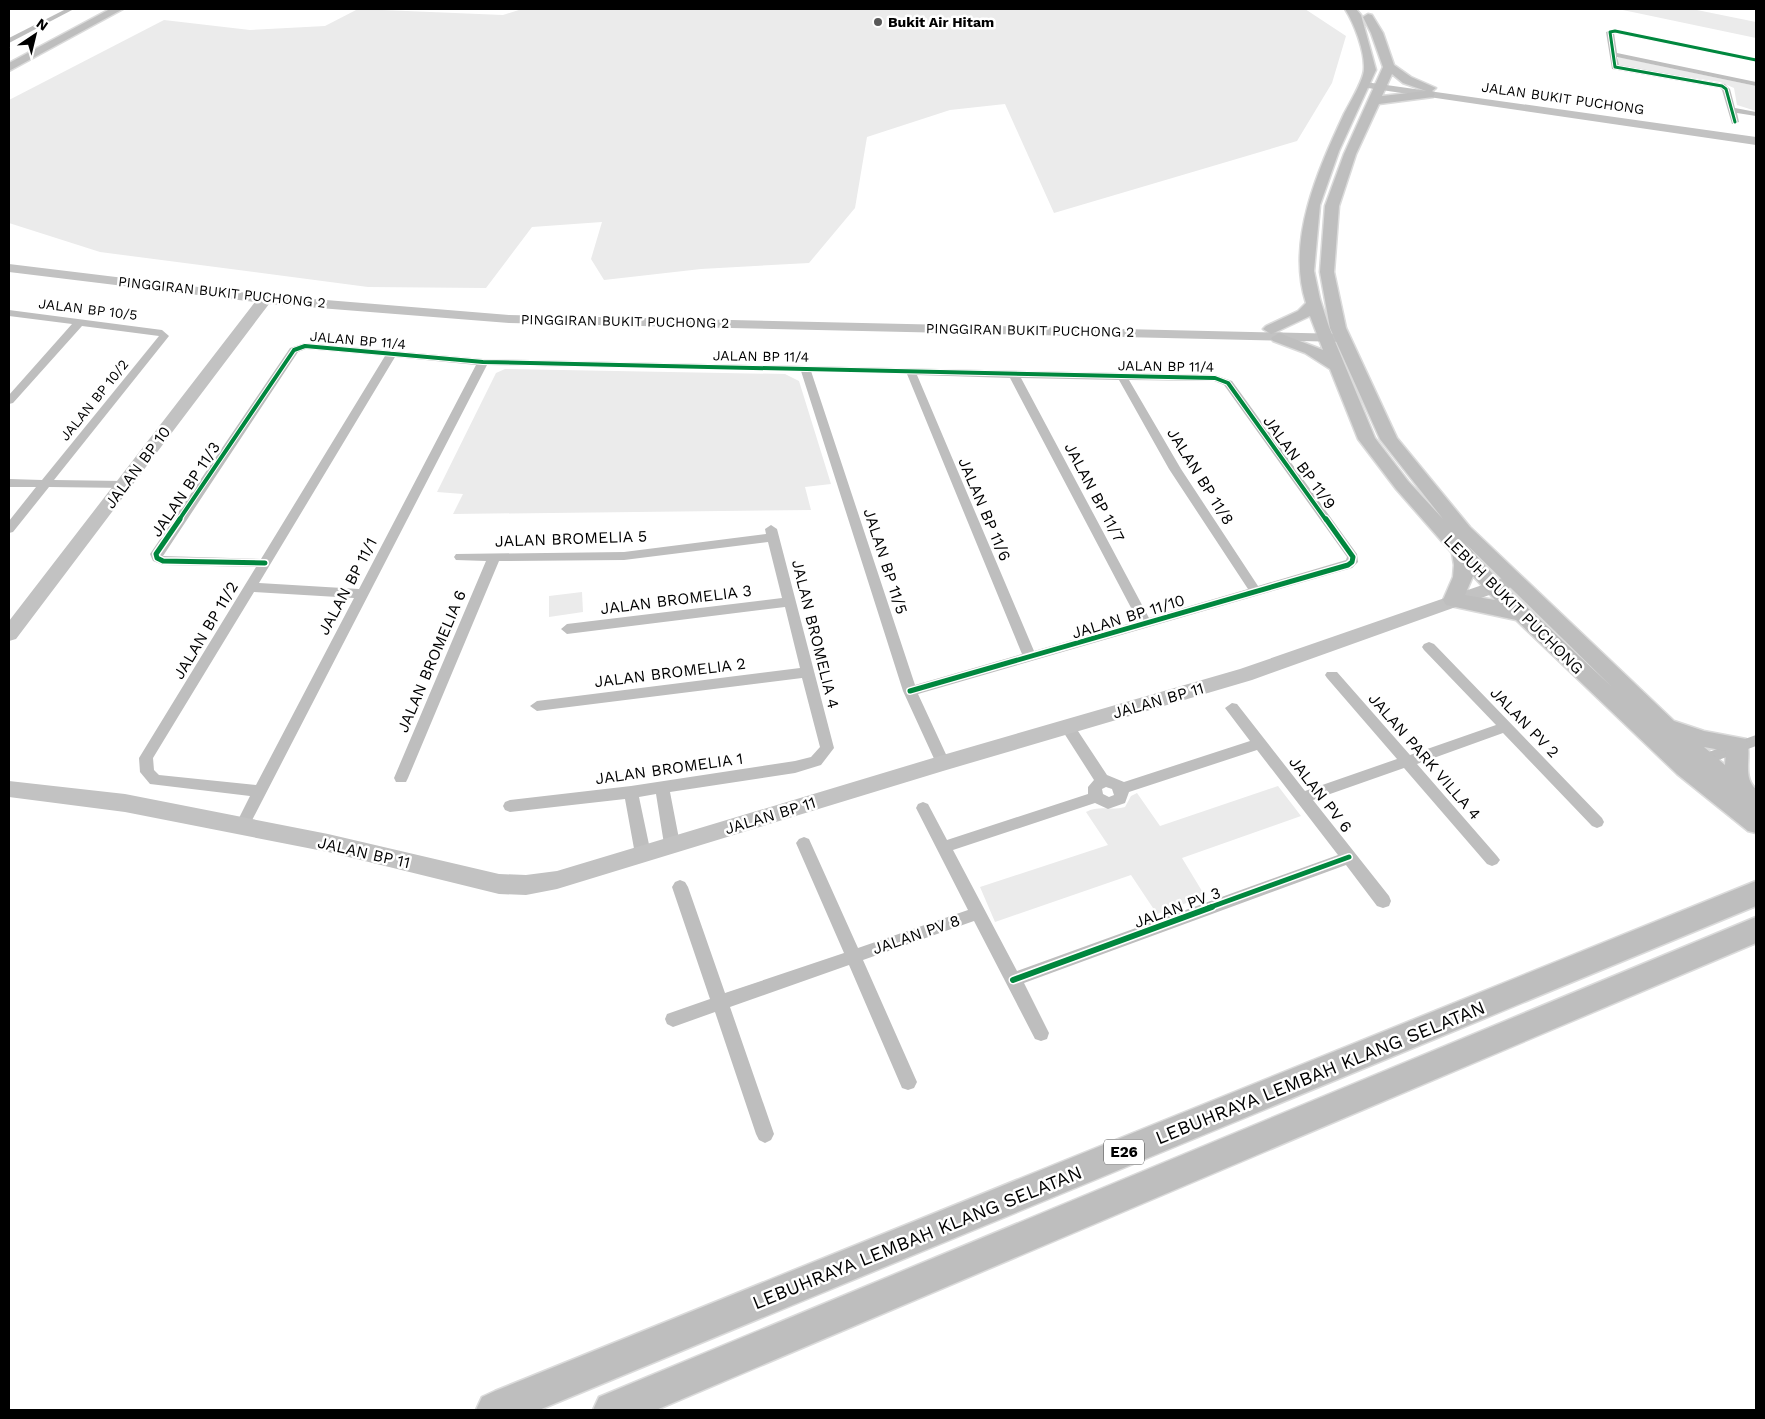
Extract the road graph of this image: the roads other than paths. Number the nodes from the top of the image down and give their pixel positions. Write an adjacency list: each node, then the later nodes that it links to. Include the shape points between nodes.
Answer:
1 (71, 9): 5 (street)
2 (104, 9): 7 (main road)
3 (118, 9): 10 (main road)
4 (1359, 12): 9 (main road, LEBUH BUKIT PUCHONG, via 1377,33); 11 (main road, LEBUH BUKIT PUCHONG, via 1370,65)
5 (10, 39)
6 (1613, 54): 8 (street, via 1612,30); 12 (street); 16 (street, via 1616,67 1622,70 1722,86)
7 (9, 60)
8 (1756, 60)
9 (1389, 67): 13 (main road, LEBUH BUKIT PUCHONG); 14 (main road)
10 (9, 68)
11 (1366, 82): 13 (street, JALAN BUKIT PUCHONG); 24 (main road, LEBUH BUKIT PUCHONG, via 1336,143 1313,205 1307,271)
12 (1756, 84)
13 (1383, 85): 14 (street, JALAN BUKIT PUCHONG); 15 (main road, LEBUH BUKIT PUCHONG)
14 (1430, 91): 15 (main road); 19 (street, JALAN BUKIT PUCHONG)
15 (1374, 101): 29 (main road, LEBUH BUKIT PUCHONG, via 1350,154 1332,206 1327,272)
16 (1733, 110): 17 (street); 18 (street)
17 (1756, 114)
18 (1735, 122)
19 (1755, 139)
20 (9, 268): 21 (street, PINGGIRAN BUKIT PUCHONG 2)
21 (233, 295): 22 (street, PINGGIRAN BUKIT PUCHONG 2); 26 (street, via 248,312)
22 (265, 299): 23 (street, PINGGIRAN BUKIT PUCHONG 2); 26 (street, JALAN BP 10)
23 (311, 302): 26 (street); 28 (street, PINGGIRAN BUKIT PUCHONG 2, via 509,319 1244,335)
24 (1314, 304): 28 (main road); 29 (main road, LEBUH BUKIT PUCHONG)
25 (9, 313): 27 (street, JALAN BP 10/5)
26 (248, 320): 43 (street, JALAN BP 10)
27 (80, 322): 30 (street, JALAN BP 10/5); 40 (street)
28 (1275, 333): 29 (street, PINGGIRAN BUKIT PUCHONG 2); 34 (main road)
29 (1332, 333): 34 (main road, LEBUH BUKIT PUCHONG); 51 (main road, LEBUH BUKIT PUCHONG, via 1389,439 1463,532)
30 (164, 334): 42 (street, JALAN BP 10/2)
31 (300, 348): 32 (street, JALAN BP 11/4); 50 (street, JALAN BP 11/3, via 294,350 156,554 163,561)
32 (392, 354): 33 (street, JALAN BP 11/4); 50 (street, JALAN BP 11/2)
33 (484, 362): 35 (street, JALAN BP 11/4); 55 (street, JALAN BP 11/1)
34 (1335, 365): 46 (main road, LEBUH BUKIT PUCHONG, via 1367,439 1402,485)
35 (805, 368): 36 (street, JALAN BP 11/4); 66 (street, JALAN BP 11/5)
36 (911, 372): 37 (street, JALAN BP 11/4); 63 (street, JALAN BP 11/6)
37 (1014, 375): 38 (street, JALAN BP 11/4); 59 (street, JALAN BP 11/7)
38 (1122, 376): 39 (street, JALAN BP 11/4); 54 (street, JALAN BP 11/8, via 1175,468)
39 (1223, 380): 49 (street, JALAN BP 11/9, via 1352,557)
40 (9, 401)
41 (9, 483): 42 (street)
42 (46, 484): 43 (street); 44 (street, JALAN BP 10/2)
43 (124, 485): 61 (street, JALAN BP 10)
44 (9, 529)
45 (772, 533): 48 (street, JALAN BROMELIA 5, via 624,556); 57 (street, JALAN BROMELIA 4)
46 (1461, 552): 53 (main road, LEBUH BUKIT PUCHONG); 56 (main road, via 1466,564 1465,574)
47 (460, 557): 48 (street, JALAN BROMELIA 5)
48 (494, 557): 78 (street, JALAN BROMELIA 6)
49 (1352, 562): 54 (street, JALAN BP 11/10)
50 (265, 563): 52 (street, JALAN BP 11/2)
51 (1514, 580): 53 (street, JALAN BP 11); 70 (main road, LEBUH BUKIT PUCHONG)
52 (250, 587): 55 (street); 83 (street, JALAN BP 11/2, via 146,758 146,772 155,780)
53 (1493, 587): 56 (street, JALAN BP 11); 58 (main road, LEBUH BUKIT PUCHONG)
54 (1255, 591): 59 (street, JALAN BP 11/10)
55 (363, 594): 83 (street, JALAN BP 11/1)
56 (1454, 600): 58 (main road); 69 (street, JALAN BP 11, via 1245,675)
57 (789, 602): 60 (street, JALAN BROMELIA 3); 64 (street, JALAN BROMELIA 4)
58 (1527, 617): 77 (main road, LEBUH BUKIT PUCHONG)
59 (1146, 624): 63 (street, JALAN BP 11/10)
60 (567, 629)
61 (9, 634)
62 (1429, 646): 71 (street, JALAN PV 2)
63 (1030, 658): 66 (street, JALAN BP 11/10)
64 (807, 672): 67 (street, JALAN BROMELIA 2); 74 (street, JALAN BROMELIA 4)
65 (1332, 675): 75 (street, JALAN PARK VILLA 4)
66 (910, 691): 76 (street, JALAN BP 11/5)
67 (538, 706)
68 (1232, 708): 73 (street, JALAN PV 6)
69 (1067, 726): 76 (street, JALAN BP 11); 79 (street)
70 (1665, 726): 72 (main road, via 1703,739); 77 (main road, LEBUH BUKIT PUCHONG)
71 (1506, 727): 75 (street); 90 (street, JALAN PV 2)
72 (1747, 743): 77 (street); 86 (main road, via 1735,760 1736,771)
73 (1260, 744): 82 (street); 87 (street, JALAN PV 6)
74 (827, 748): 80 (street, JALAN BROMELIA 1, via 816,761 795,767)
75 (1407, 762): 87 (street); 98 (street, JALAN PARK VILLA 4)
76 (943, 763): 94 (street, JALAN BP 11)
77 (1694, 764): 86 (main road, LEBUH BUKIT PUCHONG); 91 (main road, LEBUH BUKIT PUCHONG)
78 (401, 778)
79 (1103, 781): 82 (street, via 1112,782); 85 (street, via 1095,787)
80 (662, 788): 84 (street, JALAN BROMELIA 1); 94 (street)
81 (9, 789): 92 (street, JALAN BP 11, via 125,803)
82 (1121, 789): 85 (street, via 1122,796 1112,803)
83 (260, 790): 92 (street, JALAN BP 11/1)
84 (631, 792): 88 (street, JALAN BROMELIA 1); 96 (street)
85 (1096, 797): 95 (street)
86 (1750, 797)
87 (1302, 798): 97 (street, JALAN PV 6)
88 (510, 806)
89 (923, 808): 95 (street, JALAN PV 8)
90 (1597, 822)
91 (1756, 824)
92 (242, 826): 96 (street, JALAN BP 11, via 499,884 526,886)
93 (804, 843): 104 (street)
94 (672, 844): 96 (street, JALAN BP 11)
95 (944, 847): 102 (street, JALAN PV 8)
96 (643, 854)
97 (1349, 857): 101 (street, JALAN PV 6); 105 (street, JALAN PV 3)
98 (1492, 860)
99 (680, 887): 106 (street)
100 (1755, 894): 111 (highway, LEBUHRAYA LEMBAH KLANG SELATAN / E26)
101 (1382, 901)
102 (978, 913): 104 (street, JALAN PV 8); 105 (street, JALAN PV 8)
103 (1756, 930): 112 (highway, LEBUHRAYA LEMBAH KLANG SELATAN / E26)
104 (853, 956): 106 (street, JALAN PV 8); 109 (street)
105 (1013, 980): 108 (street, JALAN PV 8)
106 (719, 1003): 107 (street, JALAN PV 8); 110 (street)
107 (673, 1019)
108 (1041, 1032)
109 (908, 1082)
110 (765, 1134)
111 (495, 1410)
112 (612, 1410)

